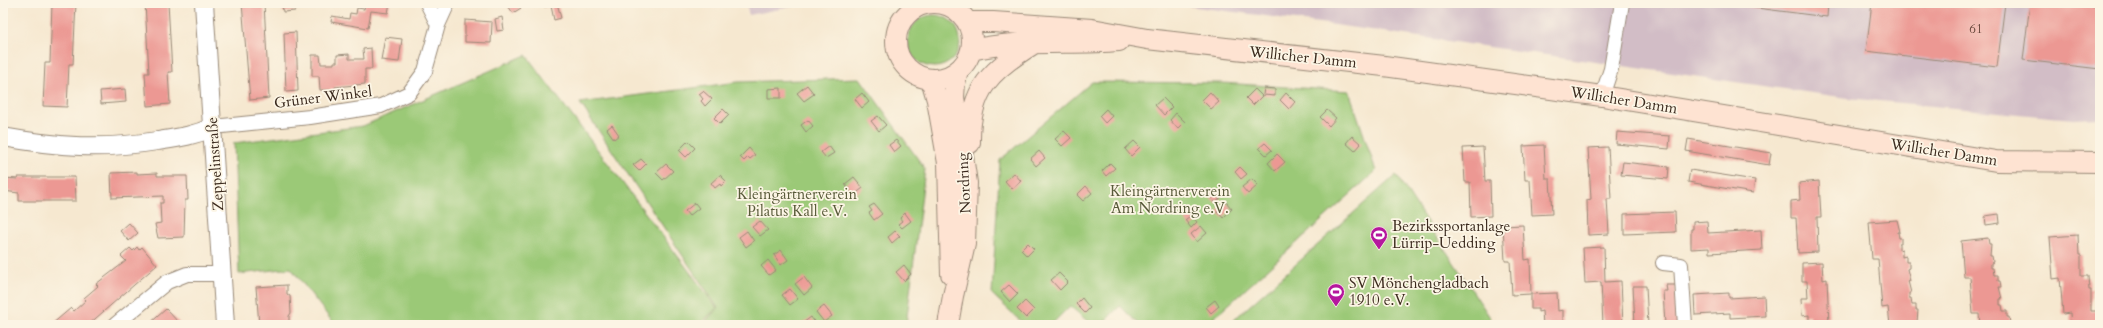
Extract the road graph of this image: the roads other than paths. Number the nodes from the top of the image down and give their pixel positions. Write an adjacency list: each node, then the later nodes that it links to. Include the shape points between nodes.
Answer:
1 (204, 3): 15 (street, Zeppelinstraße)
2 (427, 3): 8 (street)
3 (448, 3): 8 (street, Grüner Winkel)
4 (1622, 3): 14 (street, via 1611,69)
5 (941, 4): 6 (main road); 7 (main road, via 951,7)
6 (914, 6): 13 (main road, via 899,27 896,38 897,50 910,70)
7 (967, 22): 9 (main road, Willicher Damm, via 1092,29); 11 (main road, via 972,41)
8 (438, 25): 15 (street, Grüner Winkel, via 425,71 409,93 381,106 310,117)
9 (1147, 39): 10 (main road, Willicher Damm, via 1093,43); 14 (main road, Willicher Damm, via 1384,66)
10 (1037, 42): 11 (main road, Willicher Damm, via 994,45); 18 (main road, via 995,71 979,92 971,115)
11 (971, 50): 12 (main road)
12 (958, 71): 13 (main road, via 941,79); 18 (main road, Nordring, via 954,97)
13 (931, 79): 21 (main road, Nordring, via 948,163)
14 (1602, 96): 17 (main road, Willicher Damm, via 1996,161)
15 (213, 127): 16 (street, via 194,136 135,145 96,147); 20 (street, Zeppelinstraße)
16 (3, 137)
17 (2100, 162)
18 (967, 183): 21 (main road, Nordring, via 965,244)
19 (1663, 263): 25 (street, via 1681,265)
20 (221, 274): 22 (street, via 187,274 167,282); 23 (street, Zeppelinstraße)
21 (953, 296): 24 (main road, Nordring)
22 (116, 325)
23 (225, 325)
24 (948, 325)
25 (1685, 325)

